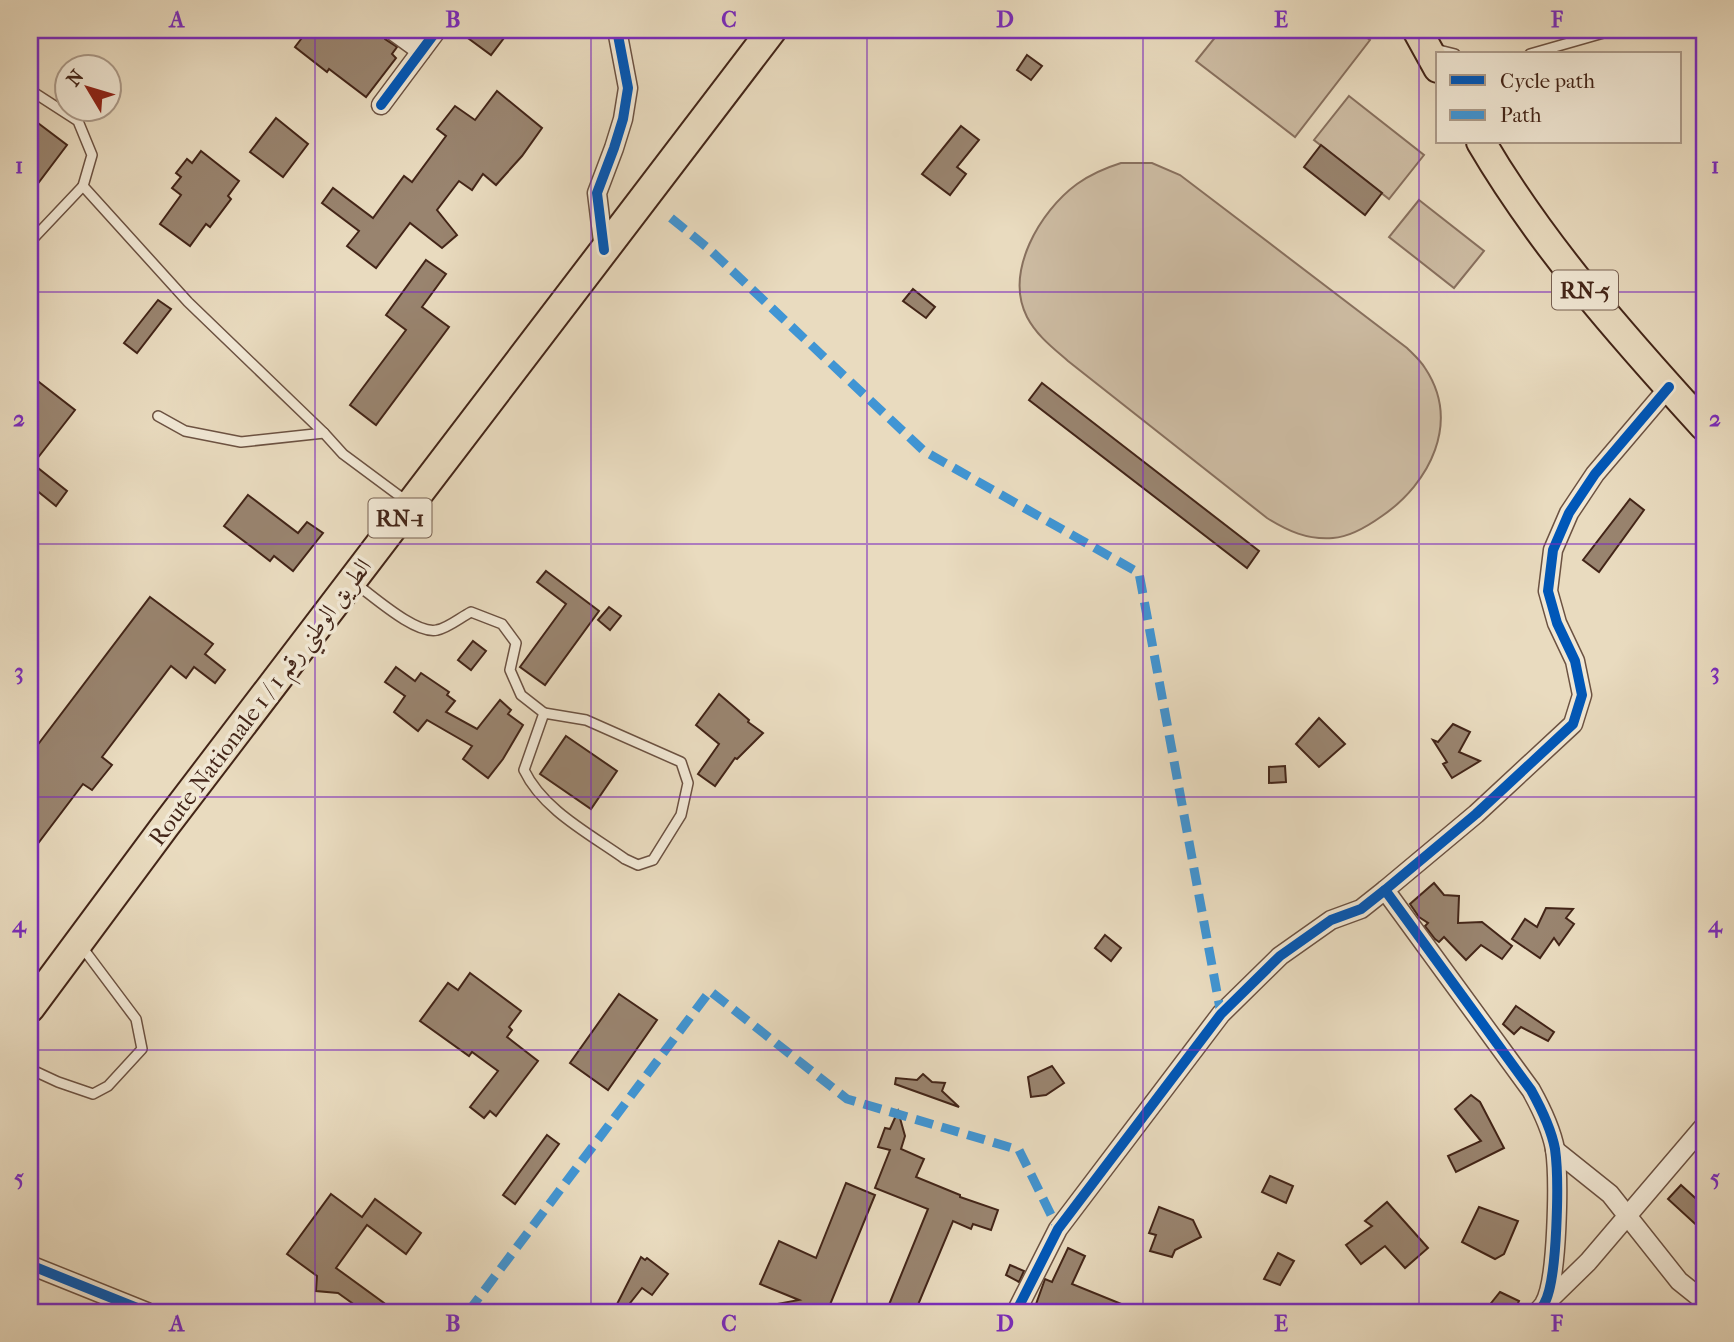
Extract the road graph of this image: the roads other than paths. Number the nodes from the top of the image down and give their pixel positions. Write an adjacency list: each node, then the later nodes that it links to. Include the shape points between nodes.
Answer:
1 (392, 30): 7 (street)
2 (437, 30): 7 (street)
3 (617, 30): 15 (street, via 628,88 614,148 597,193)
4 (772, 30): 15 (main road, Route Nationale 1 / الطريق الوطني رقم 1 / RN-1)
5 (1614, 30): 9 (lane)
6 (1427, 48): 8 (lane)
7 (421, 51): 11 (street)
8 (1446, 52)
9 (1537, 52)
10 (30, 90): 13 (lane, via 78,121 92,155)
11 (381, 105)
12 (1481, 144): 17 (main road, RN-5, via 1561,260)
13 (83, 186): 14 (lane); 20 (lane, via 188,302)
14 (30, 242)
15 (604, 250): 21 (main road, Route Nationale 1 / الطريق الوطني رقم 1 / RN-1)
16 (1704, 384): 19 (lane)
17 (1669, 387): 19 (main road, RN-5); 24 (street, via 1595,474 1569,513 1553,550 1548,591 1575,661 1582,695 1573,724)
18 (158, 416): 20 (lane, via 186,431 241,442)
19 (1698, 419)
20 (324, 433): 21 (lane, via 343,454)
21 (410, 504): 22 (main road, Route Nationale 1 / الطريق الوطني رقم 1 / RN-1)
22 (352, 581): 23 (lane, via 425,630 437,631 471,612 502,624 516,643 510,670 521,695); 25 (main road, Route Nationale 1 / الطريق الوطني رقم 1 / RN-1)
23 (544, 713): 23 (lane, via 524,770 531,786 625,859 638,865 653,860 681,815 688,783 681,762 586,720)
24 (1385, 890): 29 (street, via 1531,1090 1544,1113); 35 (street, via 1280,956 1221,1014 1058,1229)
25 (78, 943): 26 (main road, Route Nationale 1 / الطريق الوطني رقم 1 / RN-1); 27 (lane, via 136,1019 142,1049 108,1086 93,1094)
26 (30, 1008)
27 (30, 1069)
28 (1704, 1126): 30 (street)
29 (1555, 1150): 30 (street); 33 (street, via 1553,1272)
30 (1628, 1214): 32 (street, via 1679,1282); 33 (street)
31 (30, 1265): 34 (street)
32 (1704, 1301)
33 (1541, 1308)
34 (147, 1312)
35 (1016, 1312)

